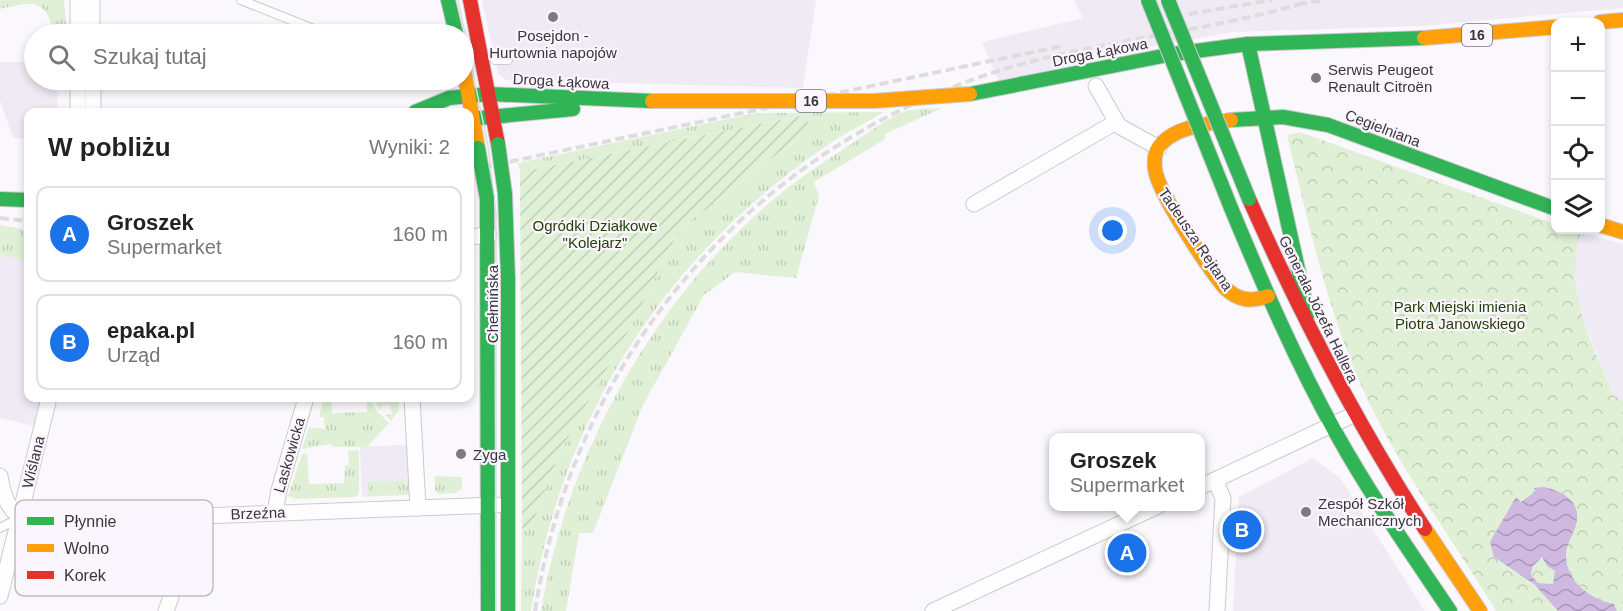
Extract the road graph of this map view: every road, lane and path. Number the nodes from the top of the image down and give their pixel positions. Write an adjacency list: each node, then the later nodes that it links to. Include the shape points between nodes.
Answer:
1 (78, 0): 10 (street)
2 (92, 0): 11 (street)
3 (241, 0): 12 (lane)
4 (448, 0): 13 (main road)
5 (470, 0): 23 (main road, Chełmińska)
6 (1148, 0): 45 (main road, bridge)
7 (1168, 0): 46 (main road, Generała Józefa Hallera, bridge, via 1249,200)
8 (1623, 20): 9 (main road)
9 (1605, 22)
10 (78, 24)
11 (92, 24)
12 (301, 24)
13 (454, 24)
14 (1551, 28): 15 (main road, Droga Łąkowa / 16, via 1462,37)
15 (1248, 44): 25 (main road, Droga Łąkowa / 16, bridge, via 1173,54 970,94 913,100); 31 (main road)
16 (495, 60): 17 (lane)
17 (508, 60)
18 (1095, 86): 34 (street)
19 (83, 90): 26 (street)
20 (87, 90): 27 (street)
21 (448, 90): 28 (main road)
22 (467, 90): 24 (main road, Chełmińska)
23 (489, 94): 24 (main road, Droga Łąkowa / 16); 25 (main road, Droga Łąkowa / 16); 32 (main road, Chełmińska)
24 (468, 95): 29 (main road, 16); 30 (main road, Chełmińska)
25 (652, 101): 32 (main road, Droga Łąkowa / 16)
26 (79, 108)
27 (92, 108)
28 (421, 108)
29 (423, 108)
30 (470, 108)
31 (1263, 115): 36 (main road, via 1181,132 1169,136); 40 (main road, Cegielniana, via 1290,115 1328,125); 46 (main road)
32 (494, 116): 33 (main road, 16); 55 (main road, Chełmińska, bridge, via 505,194)
33 (474, 119)
34 (1116, 122): 36 (street); 39 (street)
35 (474, 131): 43 (main road, Chełmińska, bridge, via 487,199)
36 (1159, 148): 45 (main road, Tadeusza Rejtana, via 1154,169 1157,181 1229,293 1255,301)
37 (0, 199): 38 (main road)
38 (24, 200)
39 (974, 204)
40 (1551, 207)
41 (1605, 227): 42 (main road)
42 (1623, 232)
43 (489, 235): 44 (street); 56 (main road, Chełmińska)
44 (474, 237)
45 (1268, 296): 51 (main road)
46 (1313, 339): 50 (main road, Generała Józefa Hallera)
47 (48, 402): 54 (street, Wiślana)
48 (305, 402): 60 (street, Laskowicka)
49 (412, 402): 57 (street)
50 (1353, 415): 51 (street); 73 (main road, Generała Józefa Hallera)
51 (1332, 425): 53 (street); 72 (main road)
52 (0, 476): 59 (street, via 4,499)
53 (1208, 484): 71 (street, via 1223,498)
54 (24, 500)
55 (509, 505): 56 (street, Brzeźna); 69 (main road, Chełmińska)
56 (487, 506): 57 (street, Brzeźna); 68 (main road, Chełmińska)
57 (418, 508): 60 (street, Brzeźna)
58 (1149, 511): 70 (street)
59 (15, 512)
60 (275, 513): 61 (street, Brzeźna)
61 (213, 515)
62 (15, 520): 63 (lane)
63 (0, 528)
64 (15, 538): 65 (street, Wiślana)
65 (0, 596)
66 (170, 596): 67 (street)
67 (165, 611)
68 (488, 611)
69 (508, 611)
70 (933, 611)
71 (1217, 611)
72 (1450, 611)
73 (1480, 611)

